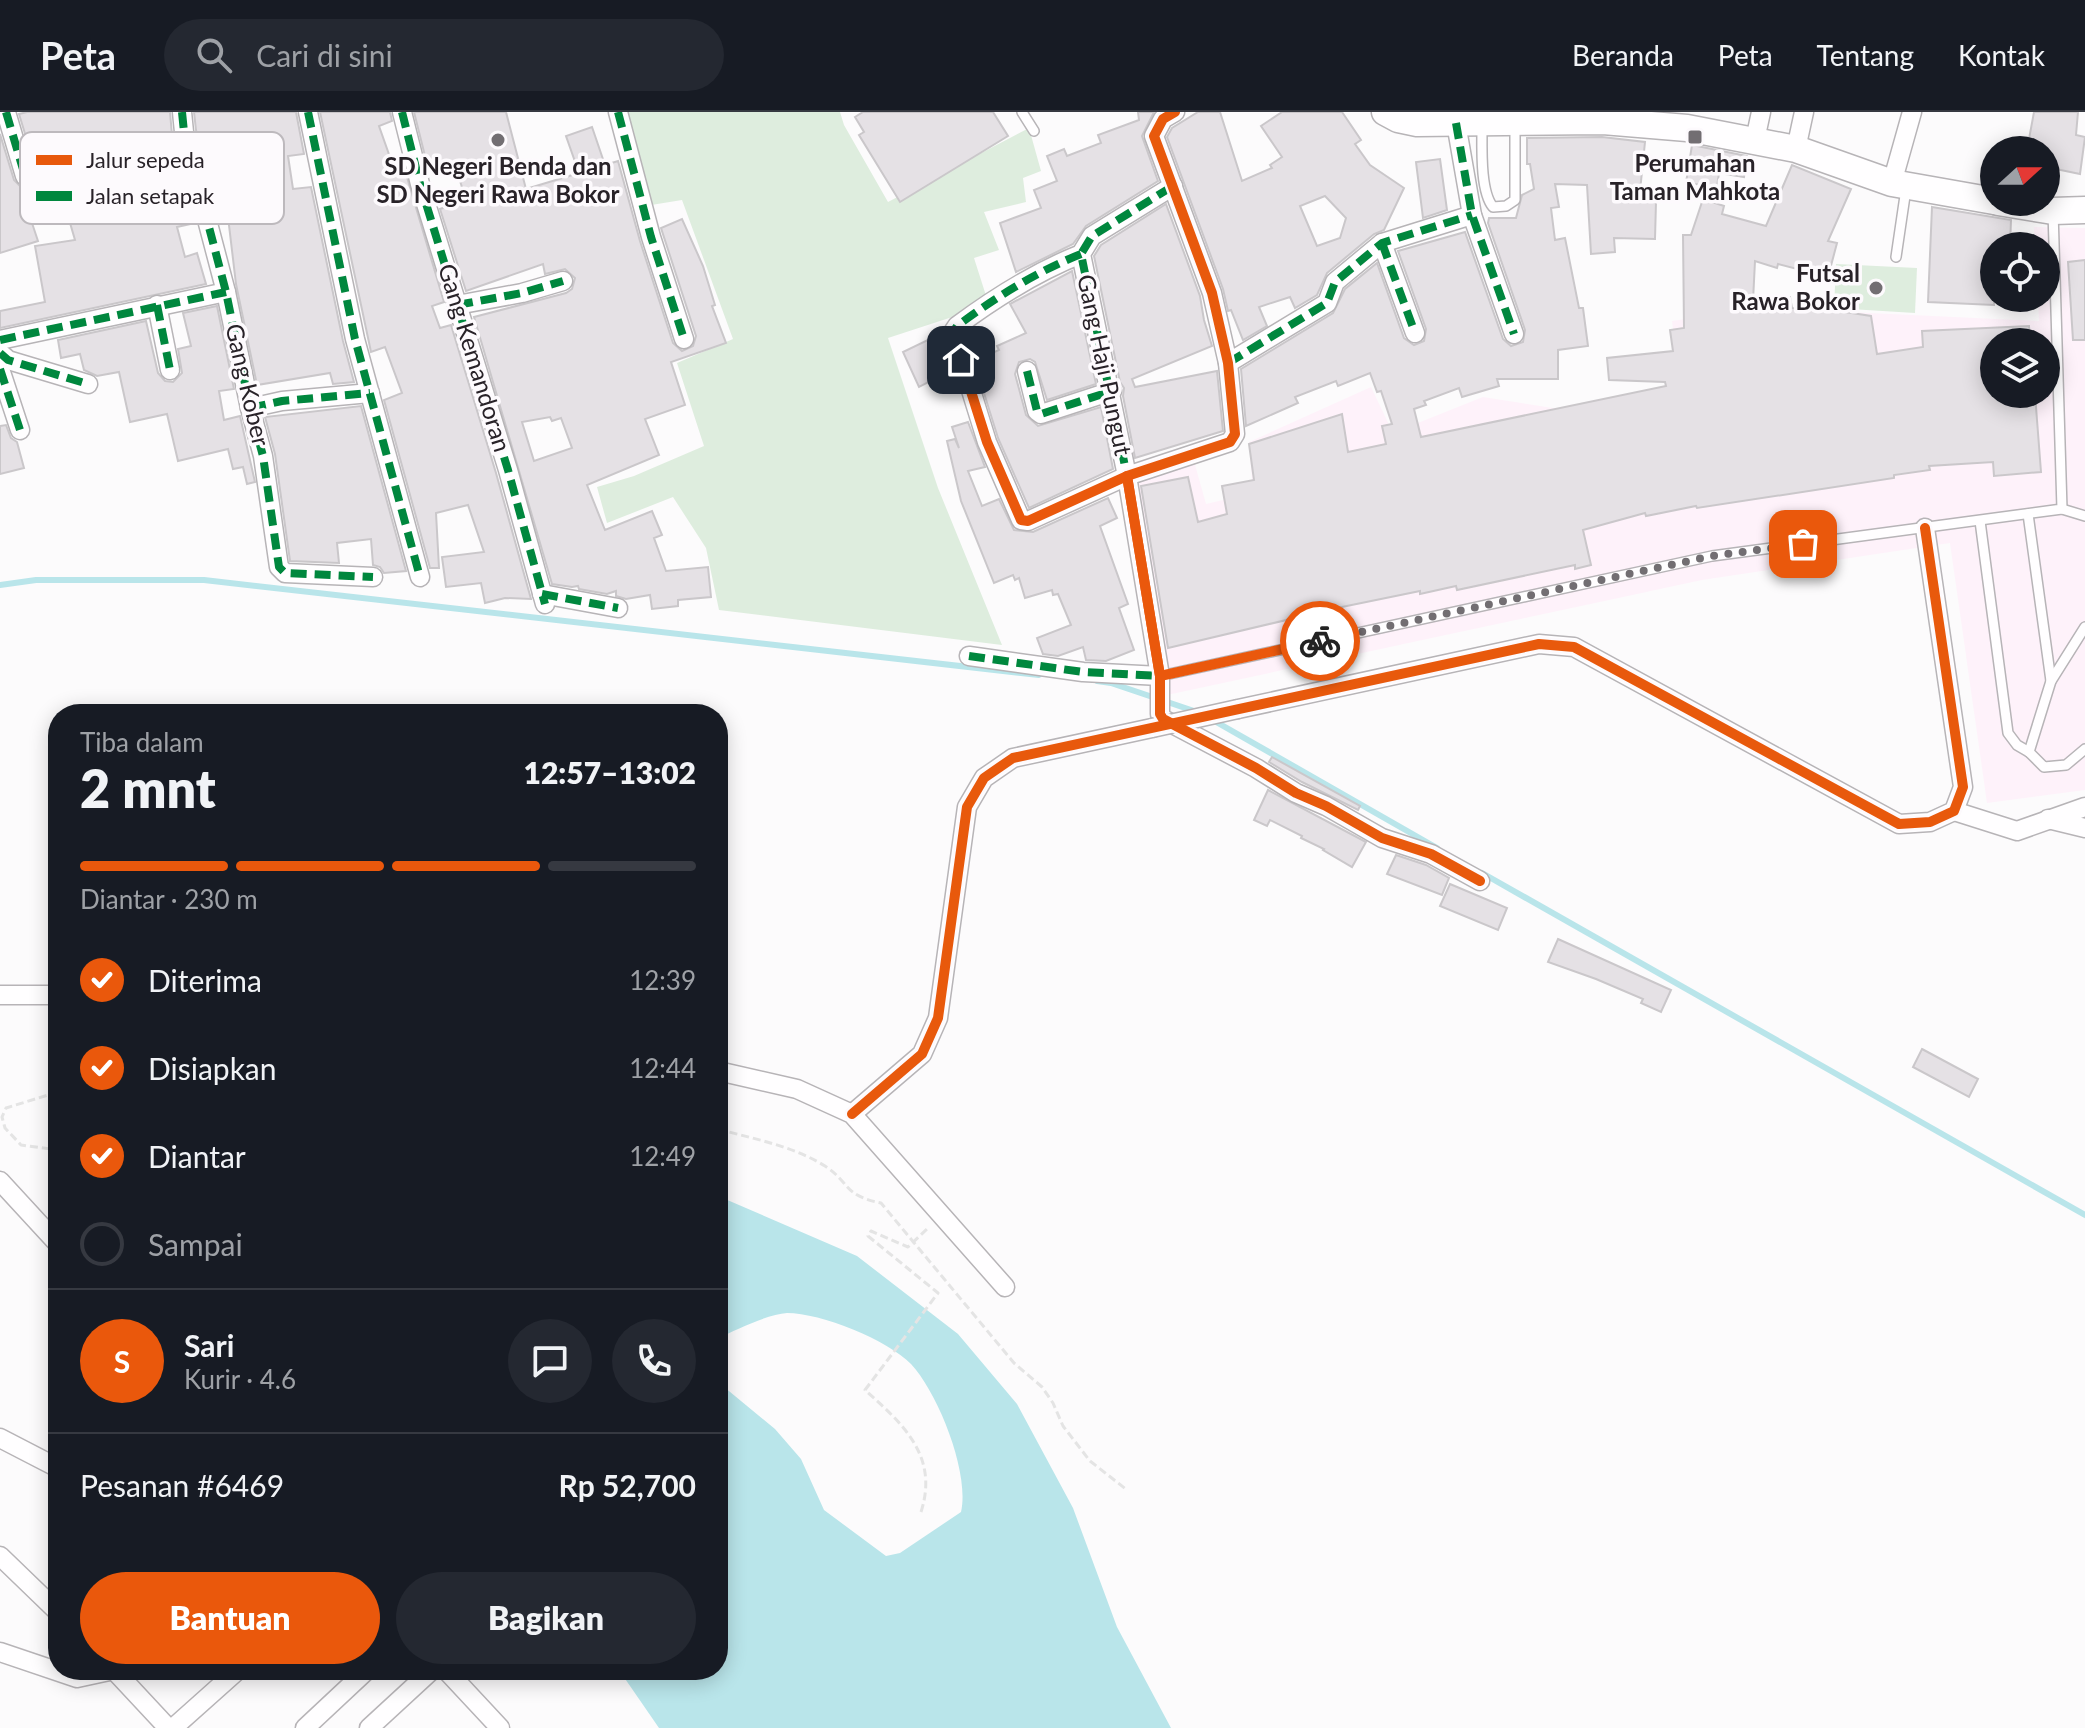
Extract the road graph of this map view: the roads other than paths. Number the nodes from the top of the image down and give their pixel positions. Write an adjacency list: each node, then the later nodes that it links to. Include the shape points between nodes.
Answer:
1 (6, 112): 19 (street)
2 (182, 112): 16 (street, Gang Kober)
3 (308, 112): 46 (street)
4 (402, 112): 34 (street, Gang Kemandoran)
5 (618, 112): 37 (street)
6 (1022, 112): 15 (lane)
7 (1175, 112): 21 (street, Gang Haji Pungut, via 1163,119 1154,136)
8 (1385, 112): 14 (main road, via 1417,123)
9 (1761, 112): 17 (street)
10 (1804, 112): 18 (street)
11 (1912, 112): 20 (street)
12 (1562, 117): 13 (main road); 17 (main road)
13 (1515, 122): 14 (main road); 14 (lane, via 1515,200 1493,207)
14 (1469, 123): 25 (street)
15 (1034, 131)
16 (184, 132)
17 (1755, 140): 18 (main road)
18 (1796, 149): 20 (main road)
19 (20, 159)
20 (1899, 185): 22 (main road); 30 (lane)
21 (1173, 186): 29 (street, Gang Haji Pungut, via 1092,236); 40 (street, Gang Haji Pungut, via 1212,293)
22 (1980, 199)
23 (2085, 210): 24 (main road)
24 (2060, 211)
25 (1472, 215): 28 (street); 36 (street)
26 (2053, 216): 50 (lane)
27 (208, 224): 32 (street, Gang Kober)
28 (1382, 243): 35 (street); 40 (street, via 1335,282 1327,303)
29 (1081, 254): 45 (street, Gang Haji Pungut); 49 (street, Gang Haji Pungut, via 993,299 953,332 987,442 1021,520)
30 (1896, 257)
31 (563, 281): 34 (street)
32 (226, 292): 33 (street); 47 (street, Gang Kober)
33 (157, 305): 38 (street); 42 (street)
34 (457, 305): 57 (street, Gang Kemandoran, via 544,599)
35 (1415, 333)
36 (1514, 334)
37 (684, 339)
38 (0, 340)
39 (0, 353): 44 (street)
40 (1228, 363): 49 (street, Gang Haji Pungut, via 1234,439)
41 (0, 369): 48 (street)
42 (170, 370)
43 (1027, 371): 45 (street, via 1041,414)
44 (88, 384)
45 (1112, 391): 49 (street, Gang Haji Pungut)
46 (370, 393): 47 (street); 56 (street)
47 (250, 408): 55 (street, Gang Kober, via 263,456 279,567 285,573)
48 (20, 430)
49 (1127, 476): 60 (street, Gang Haji Pungut)
50 (2062, 509): 51 (lane); 52 (lane)
51 (2028, 514): 53 (lane); 61 (lane)
52 (2085, 516)
53 (1980, 521): 54 (lane); 63 (lane, via 2008,733)
54 (1925, 528): 60 (lane, via 1712,556); 65 (street, via 1963,787)
55 (373, 577)
56 (420, 577)
57 (618, 608)
58 (2085, 627): 61 (lane)
59 (969, 656): 60 (street)
60 (1160, 681): 68 (street, Gang Haji Pungut, via 1163,719 1382,838 1431,854)
61 (2051, 681): 63 (lane)
62 (2085, 749): 63 (lane, via 2066,765 2044,767)
63 (2029, 752)
64 (2085, 807): 66 (street)
65 (1954, 811): 66 (street, via 2017,831); 72 (street, bridge, via 1930,822 1899,824 1574,647 1539,644 1013,758 984,778 967,807 938,1018 922,1054)
66 (2048, 819): 67 (street)
67 (2085, 828)
68 (1480, 881)
69 (0, 995): 70 (street)
70 (48, 995)
71 (728, 1073): 72 (street, via 797,1089)
72 (852, 1114): 75 (street)
73 (0, 1181): 74 (street)
74 (48, 1233)
75 (1005, 1287)
76 (0, 1438): 77 (street)
77 (48, 1463)
78 (0, 1556): 79 (street)
79 (48, 1602)
80 (0, 1652): 81 (street)
81 (48, 1668)
82 (124, 1680): 87 (street)
83 (226, 1680): 87 (street)
84 (356, 1680): 88 (street)
85 (421, 1680): 89 (street)
86 (455, 1680): 90 (street)
87 (170, 1728)
88 (305, 1728)
89 (369, 1728)
90 (500, 1728)

